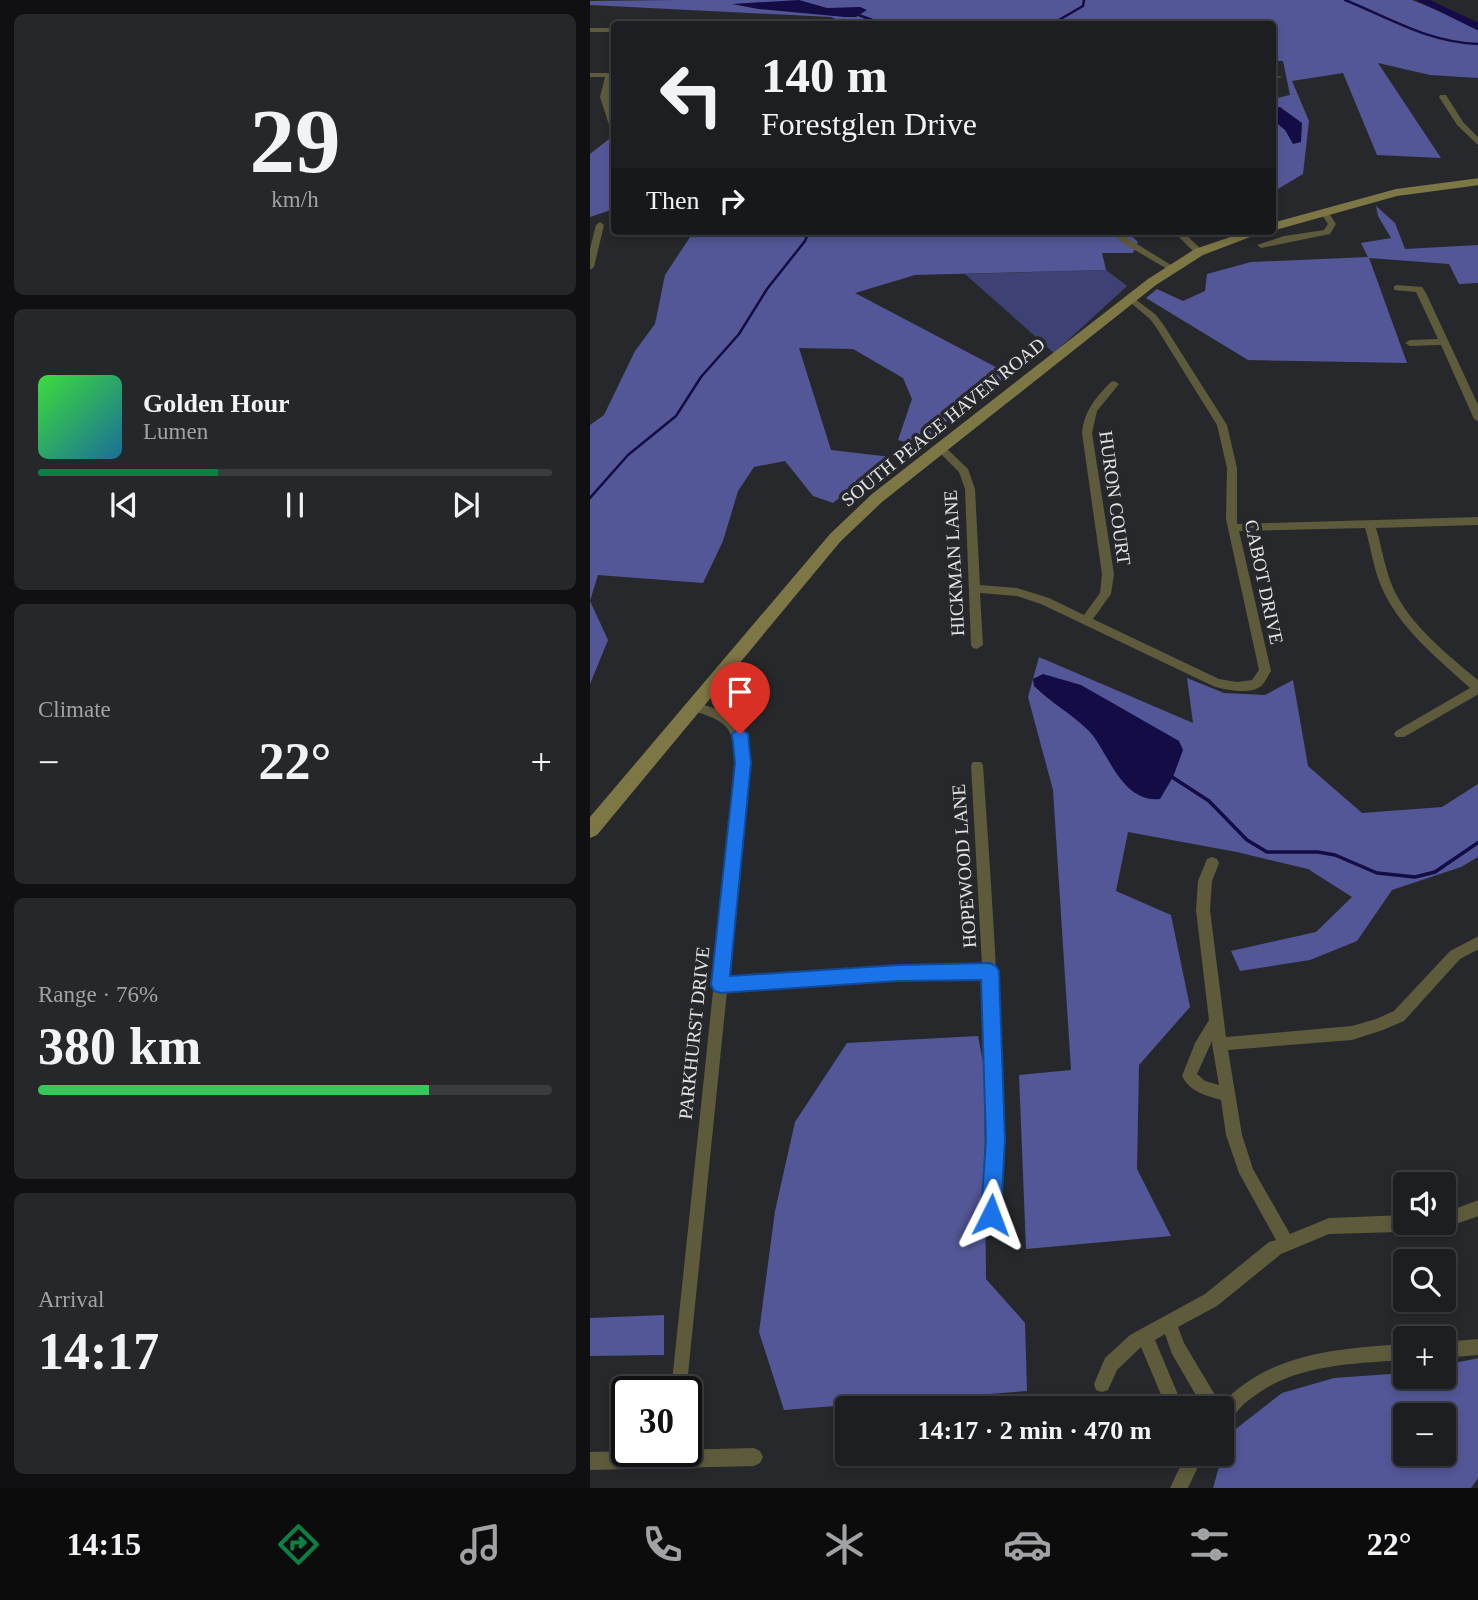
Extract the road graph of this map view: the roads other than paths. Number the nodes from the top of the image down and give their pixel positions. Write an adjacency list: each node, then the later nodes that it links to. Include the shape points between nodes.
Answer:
1 (590, 30): 2 (street)
2 (611, 30)
3 (590, 75): 4 (street)
4 (611, 75)
5 (611, 78): 7 (street, via 604,97)
6 (1443, 97): 8 (street)
7 (611, 119)
8 (1478, 144)
9 (1478, 181): 10 (main road, via 1396,193)
10 (1324, 212): 12 (main road); 16 (street, via 1332,224 1327,232)
11 (600, 226): 18 (street)
12 (1276, 226)
13 (1119, 235): 19 (street)
14 (1181, 235): 17 (street)
15 (1248, 235): 17 (main road, SOUTH PEACE HAVEN ROAD)
16 (1261, 246)
17 (1199, 252): 19 (main road, SOUTH PEACE HAVEN ROAD)
18 (590, 267)
19 (1172, 268): 21 (main road, SOUTH PEACE HAVEN ROAD)
20 (1397, 288): 22 (street, via 1419,289)
21 (1130, 298): 27 (main road, SOUTH PEACE HAVEN ROAD); 30 (street, CABOT DRIVE, via 1160,326 1222,425 1232,468)
22 (1444, 342): 23 (street); 25 (street)
23 (1410, 344)
24 (1114, 384): 32 (street, HURON COURT, via 1088,418 1108,574 1104,594)
25 (1475, 405): 26 (street)
26 (1478, 419)
27 (939, 447): 31 (street, HICKMAN LANE, via 964,471 970,489); 35 (main road, SOUTH PEACE HAVEN ROAD, via 835,538)
28 (1478, 521): 29 (street)
29 (1370, 525): 30 (street); 34 (street, via 1393,598 1427,641)
30 (1233, 528): 32 (street, CABOT DRIVE, via 1265,671 1256,684 1216,683)
31 (974, 589): 32 (street, CABOT DRIVE, via 1032,596); 33 (street, HICKMAN LANE)
32 (1086, 621)
33 (977, 645)
34 (1478, 688): 36 (street)
35 (695, 706): 38 (main road, SOUTH PEACE HAVEN ROAD); 42 (street, PARKHURST DRIVE, via 729,719 740,734 743,763)
36 (1400, 734)
37 (977, 765): 41 (street, HOPEWOOD LANE)
38 (590, 830)
39 (1212, 863): 43 (street, via 1203,910)
40 (1478, 942): 44 (street, via 1455,955 1399,1016 1378,1026 1352,1033)
41 (990, 971): 42 (street); 47 (street, HOPEWOOD LANE, via 996,1139)
42 (721, 985): 56 (street, PARKHURST DRIVE)
43 (1216, 1021): 44 (street); 45 (street, via 1189,1076 1201,1087)
44 (1219, 1044): 45 (street)
45 (1227, 1095): 50 (street, via 1247,1173)
46 (1478, 1208): 48 (street)
47 (991, 1215)
48 (1456, 1216)
49 (1393, 1224): 50 (street, via 1329,1226)
50 (1286, 1244): 51 (street, via 1211,1300)
51 (1169, 1324): 52 (street); 59 (street)
52 (1145, 1336): 57 (street, via 1111,1364); 58 (street)
53 (1478, 1347): 54 (street)
54 (1456, 1349)
55 (1393, 1353): 60 (street, via 1330,1359 1298,1368 1259,1382)
56 (681, 1376)
57 (1102, 1384)
58 (1170, 1396)
59 (1206, 1396)
60 (1234, 1405)
61 (702, 1456): 62 (street)
62 (754, 1457)
63 (611, 1459): 64 (street)
64 (590, 1461)
65 (1189, 1466): 66 (street)
66 (1179, 1488)

